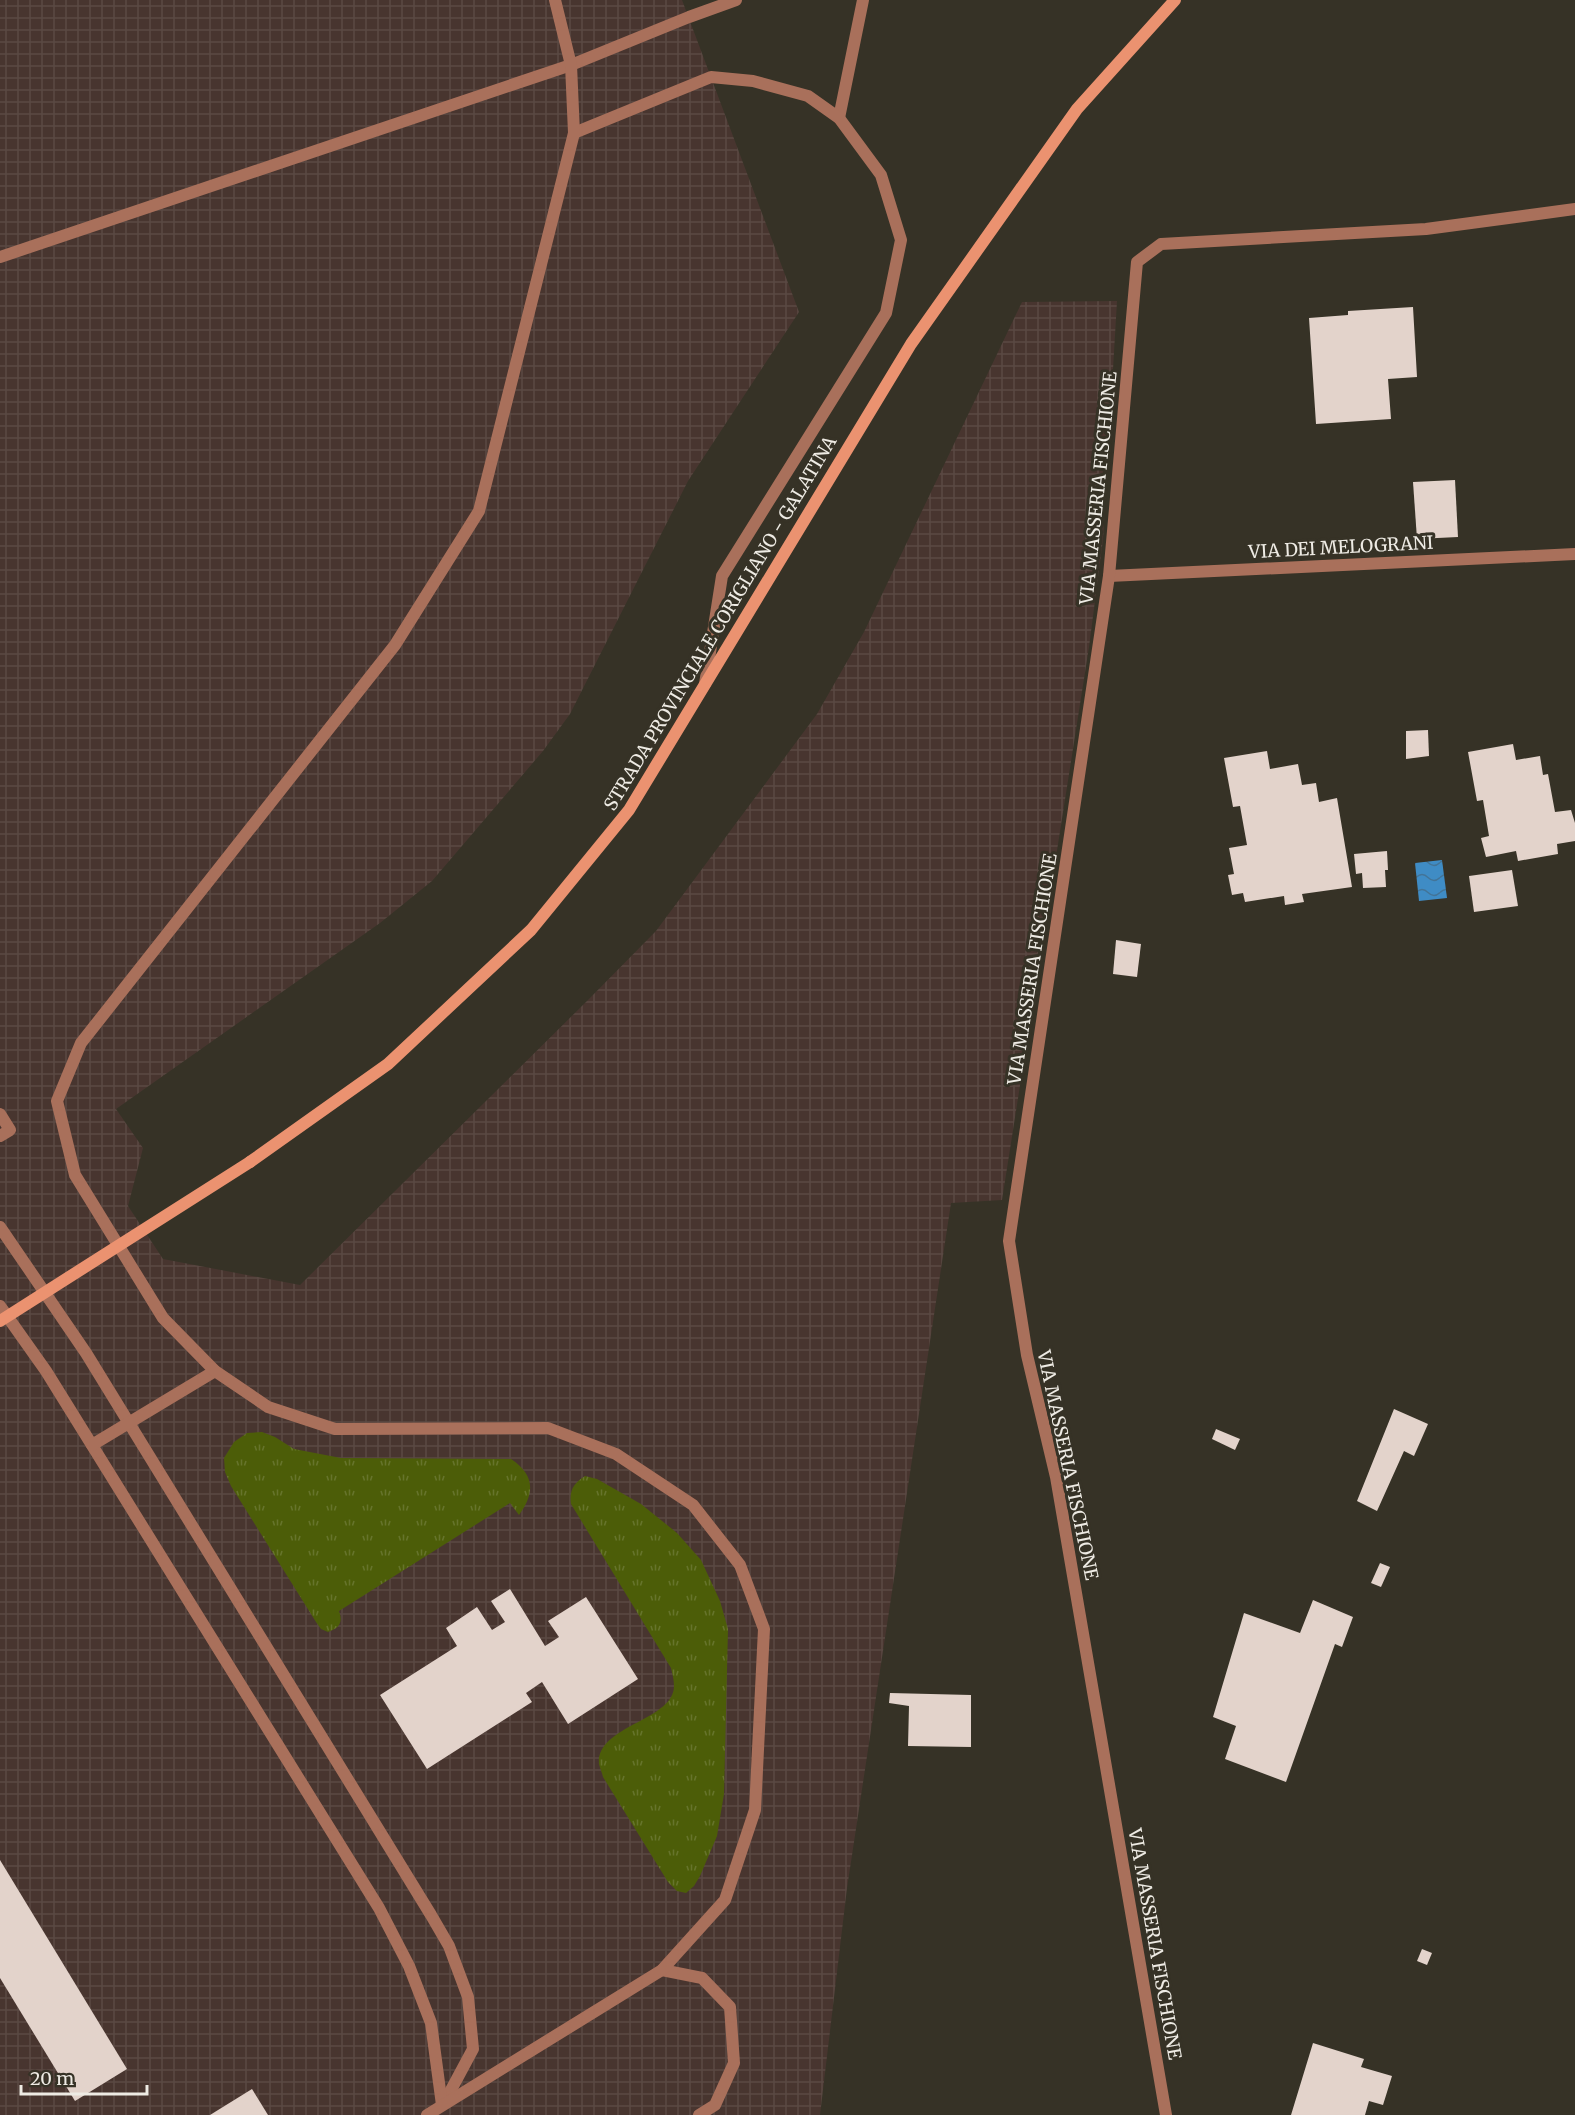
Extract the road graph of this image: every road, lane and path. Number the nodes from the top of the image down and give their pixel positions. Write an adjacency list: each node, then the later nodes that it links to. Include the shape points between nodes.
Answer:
1 (555, 0): 5 (street)
2 (736, 0): 5 (street)
3 (863, 0): 6 (street)
4 (1175, 0): 12 (main road, STRADA PROVINCIALE CORIGLIANO - GALATINA, via 1077,109 911,344)
5 (571, 65): 7 (street); 9 (street)
6 (839, 118): 7 (street, via 808,96 753,81 711,77); 12 (street, via 881,175 901,240 886,313 722,576)
7 (574, 133): 18 (street, via 479,511 394,645 81,1043 57,1101 75,1175 163,1318)
8 (1575, 209): 11 (street, VIA MASSERIA FISCHIONE, via 1426,229 1161,244 1137,262)
9 (0, 257)
10 (1575, 554): 11 (street, VIA DEI MELOGRANI)
11 (1109, 576): 25 (street, VIA MASSERIA FISCHIONE, via 1010,1241 1027,1354 1056,1477)
12 (705, 684): 17 (main road, STRADA PROVINCIALE CORIGLIANO - GALATINA, bridge, via 629,810 531,930 388,1064 250,1162)
13 (0, 1114): 14 (street, via 10,1130)
14 (0, 1136)
15 (0, 1227): 19 (street)
16 (0, 1306): 20 (street)
17 (0, 1321)
18 (215, 1371): 19 (street); 21 (street, via 268,1407 335,1429 548,1428 616,1454 693,1505 740,1565 764,1629 755,1810 725,1900)
19 (129, 1423): 20 (street); 22 (street, via 448,1946 468,1997 473,2049)
20 (92, 1444): 22 (street, via 380,1908 432,2023)
21 (662, 1970): 22 (street); 24 (street, via 702,1978 730,2007 734,2063 715,2105)
22 (442, 2105): 23 (street)
23 (428, 2115)
24 (699, 2115)
25 (1166, 2115)

